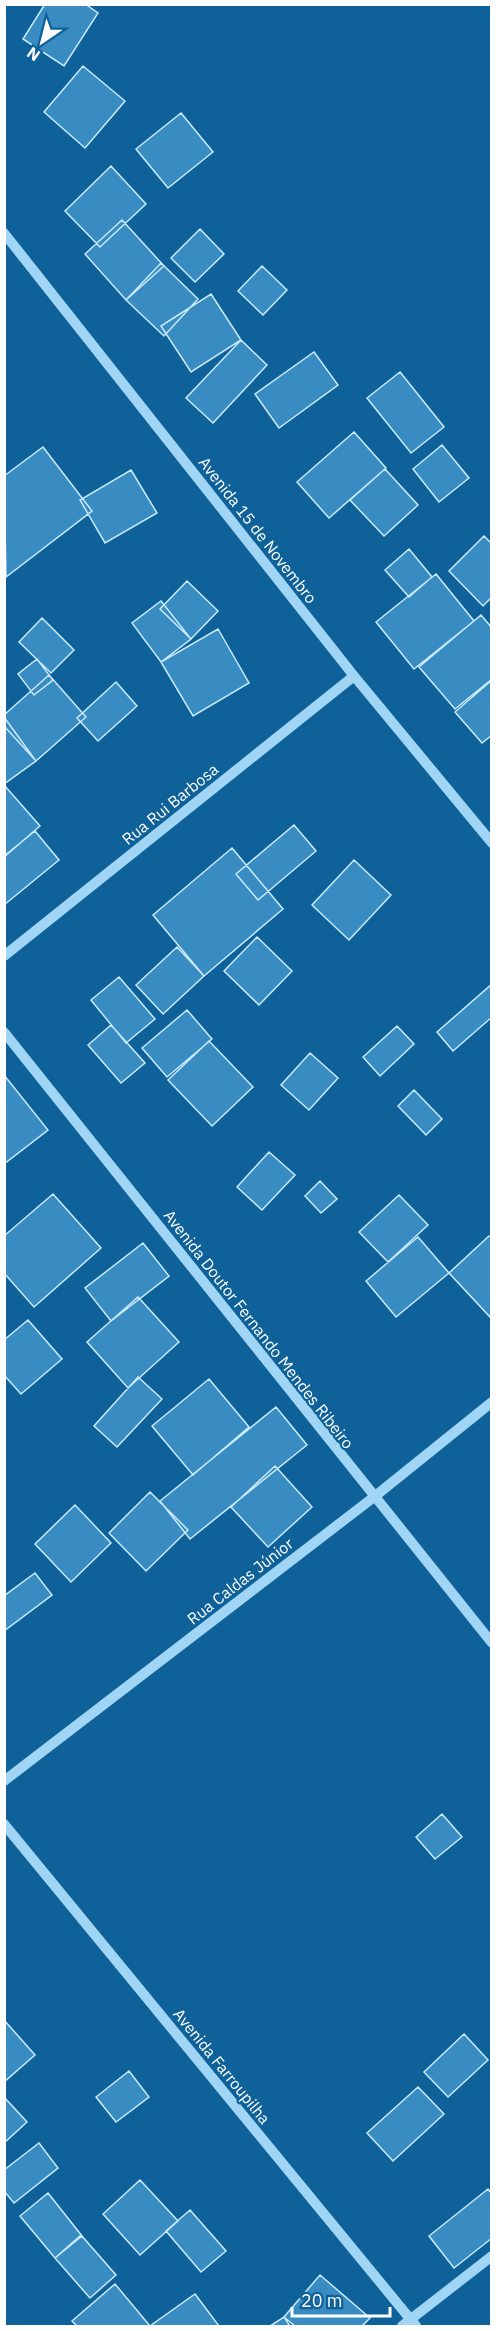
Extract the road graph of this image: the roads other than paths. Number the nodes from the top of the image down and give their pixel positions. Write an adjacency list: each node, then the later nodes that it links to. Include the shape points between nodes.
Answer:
1 (4, 233): 2 (street, Avenida 15 de Novembro)
2 (354, 676): 3 (street, Avenida 15 de Novembro); 4 (street, Rua Rui Barbosa)
3 (492, 843)
4 (4, 956)
5 (4, 1032): 7 (street, Avenida Doutor Fernando Mendes Ribeiro)
6 (492, 1402): 7 (street, Rua Caldas Júnior)
7 (374, 1497): 8 (street, Avenida Doutor Fernando Mendes Ribeiro); 9 (street, Rua Caldas Júnior)
8 (492, 1643)
9 (4, 1781)
10 (4, 1824): 12 (street, Avenida Farroupilha)
11 (492, 2256): 12 (street)
12 (410, 2324)

